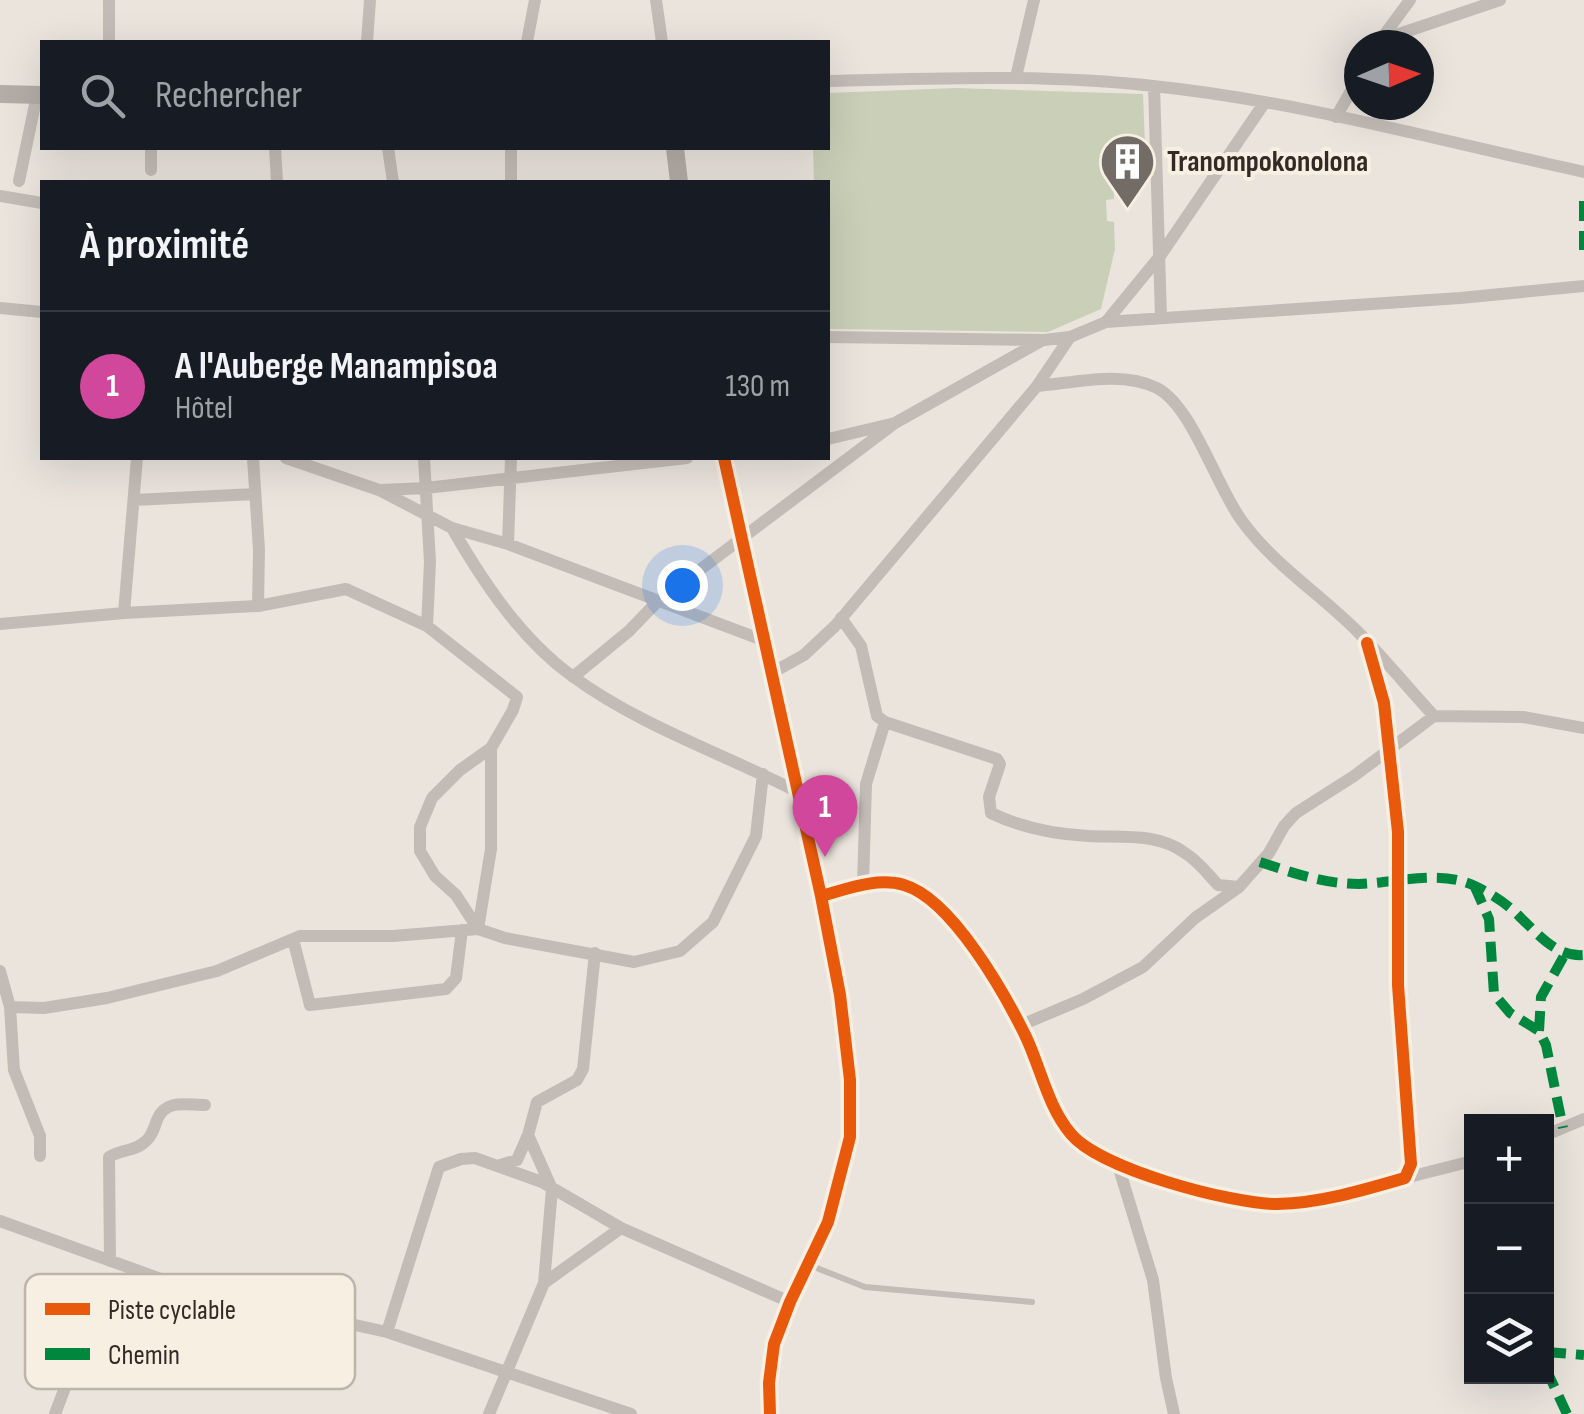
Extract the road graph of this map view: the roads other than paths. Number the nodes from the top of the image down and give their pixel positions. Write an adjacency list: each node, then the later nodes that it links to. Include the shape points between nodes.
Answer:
1 (109, 0): 10 (street)
2 (370, 0): 11 (street)
3 (535, 0): 12 (street)
4 (656, 0): 13 (street)
5 (1034, 0): 14 (street)
6 (1410, 0): 8 (street)
7 (1500, 0): 9 (street)
8 (1388, 30)
9 (1414, 30)
10 (109, 40)
11 (367, 40)
12 (527, 40)
13 (662, 40)
14 (1016, 78): 15 (street); 16 (street)
15 (830, 81)
16 (1154, 86): 19 (street); 36 (street)
17 (0, 94): 18 (street)
18 (40, 95): 33 (street)
19 (1265, 102): 21 (street); 36 (street)
20 (1344, 103): 21 (street)
21 (1336, 117): 28 (street)
22 (151, 150): 27 (street)
23 (275, 150): 29 (street)
24 (388, 150): 30 (street)
25 (511, 150): 31 (street)
26 (675, 150): 32 (street)
27 (151, 170)
28 (1584, 172)
29 (277, 180)
30 (393, 180)
31 (511, 180)
32 (679, 180)
33 (19, 181)
34 (0, 196): 35 (street)
35 (40, 204)
36 (1160, 256): 40 (street); 41 (street)
37 (1584, 286): 40 (street)
38 (0, 308): 39 (street)
39 (40, 312)
40 (1162, 318): 41 (street)
41 (1106, 322): 43 (street)
42 (830, 337): 44 (street)
43 (1070, 337): 44 (street); 45 (street)
44 (1044, 340): 46 (street)
45 (1037, 386): 67 (street); 71 (street, via 1119,378 1175,400 1249,530)
46 (895, 423): 47 (street); 62 (street)
47 (830, 439)
48 (137, 460): 59 (street)
49 (254, 460): 58 (street)
50 (292, 460): 57 (street)
51 (424, 460): 56 (street)
52 (510, 460): 55 (street)
53 (671, 460): 55 (street)
54 (724, 460): 62 (street)
55 (510, 479): 56 (street); 63 (street)
56 (426, 488): 57 (street); 60 (street)
57 (379, 490): 60 (street)
58 (255, 494): 59 (street); 65 (street)
59 (134, 500): 66 (street)
60 (428, 514): 61 (street); 69 (street)
61 (452, 528): 63 (street); 73 (street, via 520,627)
62 (740, 538): 64 (street); 70 (street)
63 (508, 544): 64 (street)
64 (657, 602): 70 (street); 73 (street)
65 (258, 606): 66 (street); 69 (street, via 346,588)
66 (124, 613): 68 (street)
67 (841, 618): 72 (street, via 804,655); 75 (street, via 861,646)
68 (0, 624)
69 (426, 626): 78 (street, via 517,698)
70 (765, 641): 72 (street)
71 (1367, 643): 74 (street); 77 (street)
72 (770, 674): 80 (street)
73 (573, 677): 79 (street)
74 (1434, 716): 76 (street, via 1524,716); 77 (street)
75 (885, 722): 81 (street, via 866,784); 82 (street, via 998,759 990,813 1052,833 1159,842 1183,850 1218,885)
76 (1584, 728)
77 (1389, 746): 82 (street, via 1296,813); 99 (street, via 1412,1164)
78 (491, 748): 84 (street, via 491,849); 84 (street, via 432,798 420,828 420,850)
79 (763, 774): 80 (street); 87 (street, via 756,836 713,922 680,951 634,962)
80 (798, 792): 83 (street)
81 (863, 886): 83 (street); 90 (street, via 904,885 936,904)
82 (1239, 887): 90 (street, via 1143,967)
83 (821, 896): 104 (street, via 844,1029 850,1136 828,1222)
84 (478, 929): 85 (street); 87 (street)
85 (462, 930): 86 (street); 86 (street, via 456,978 446,988 310,1005)
86 (293, 939): 89 (street, via 217,971 107,998)
87 (595, 953): 94 (street, via 583,1069 577,1080 537,1102)
88 (0, 971): 89 (street)
89 (10, 1007): 95 (street, via 14,1070 40,1136)
90 (1020, 1026): 97 (street, via 1058,1117 1074,1138)
91 (206, 1106): 103 (street, via 167,1105 150,1138 110,1157)
92 (1584, 1118): 93 (street)
93 (1554, 1132)
94 (528, 1136): 98 (street, via 516,1160); 100 (street)
95 (40, 1156)
96 (1464, 1163): 99 (street)
97 (1118, 1164): 99 (street, via 1246,1202 1301,1201); 117 (street, via 1153,1280)
98 (497, 1166): 100 (street); 110 (street, via 475,1158 439,1167)
99 (1404, 1178)
100 (552, 1189): 102 (street); 106 (street)
101 (0, 1221): 103 (street)
102 (620, 1228): 106 (street); 107 (street)
103 (110, 1261): 105 (street)
104 (807, 1264): 107 (street); 108 (lane, via 865,1287)
105 (147, 1274)
106 (544, 1283): 111 (street)
107 (790, 1302): 116 (street, via 774,1344)
108 (1032, 1302)
109 (355, 1325): 110 (street)
110 (387, 1332): 111 (street)
111 (507, 1372): 114 (street); 115 (street)
112 (64, 1389): 113 (street)
113 (55, 1414)
114 (489, 1414)
115 (631, 1414)
116 (770, 1414)
117 (1174, 1414)

